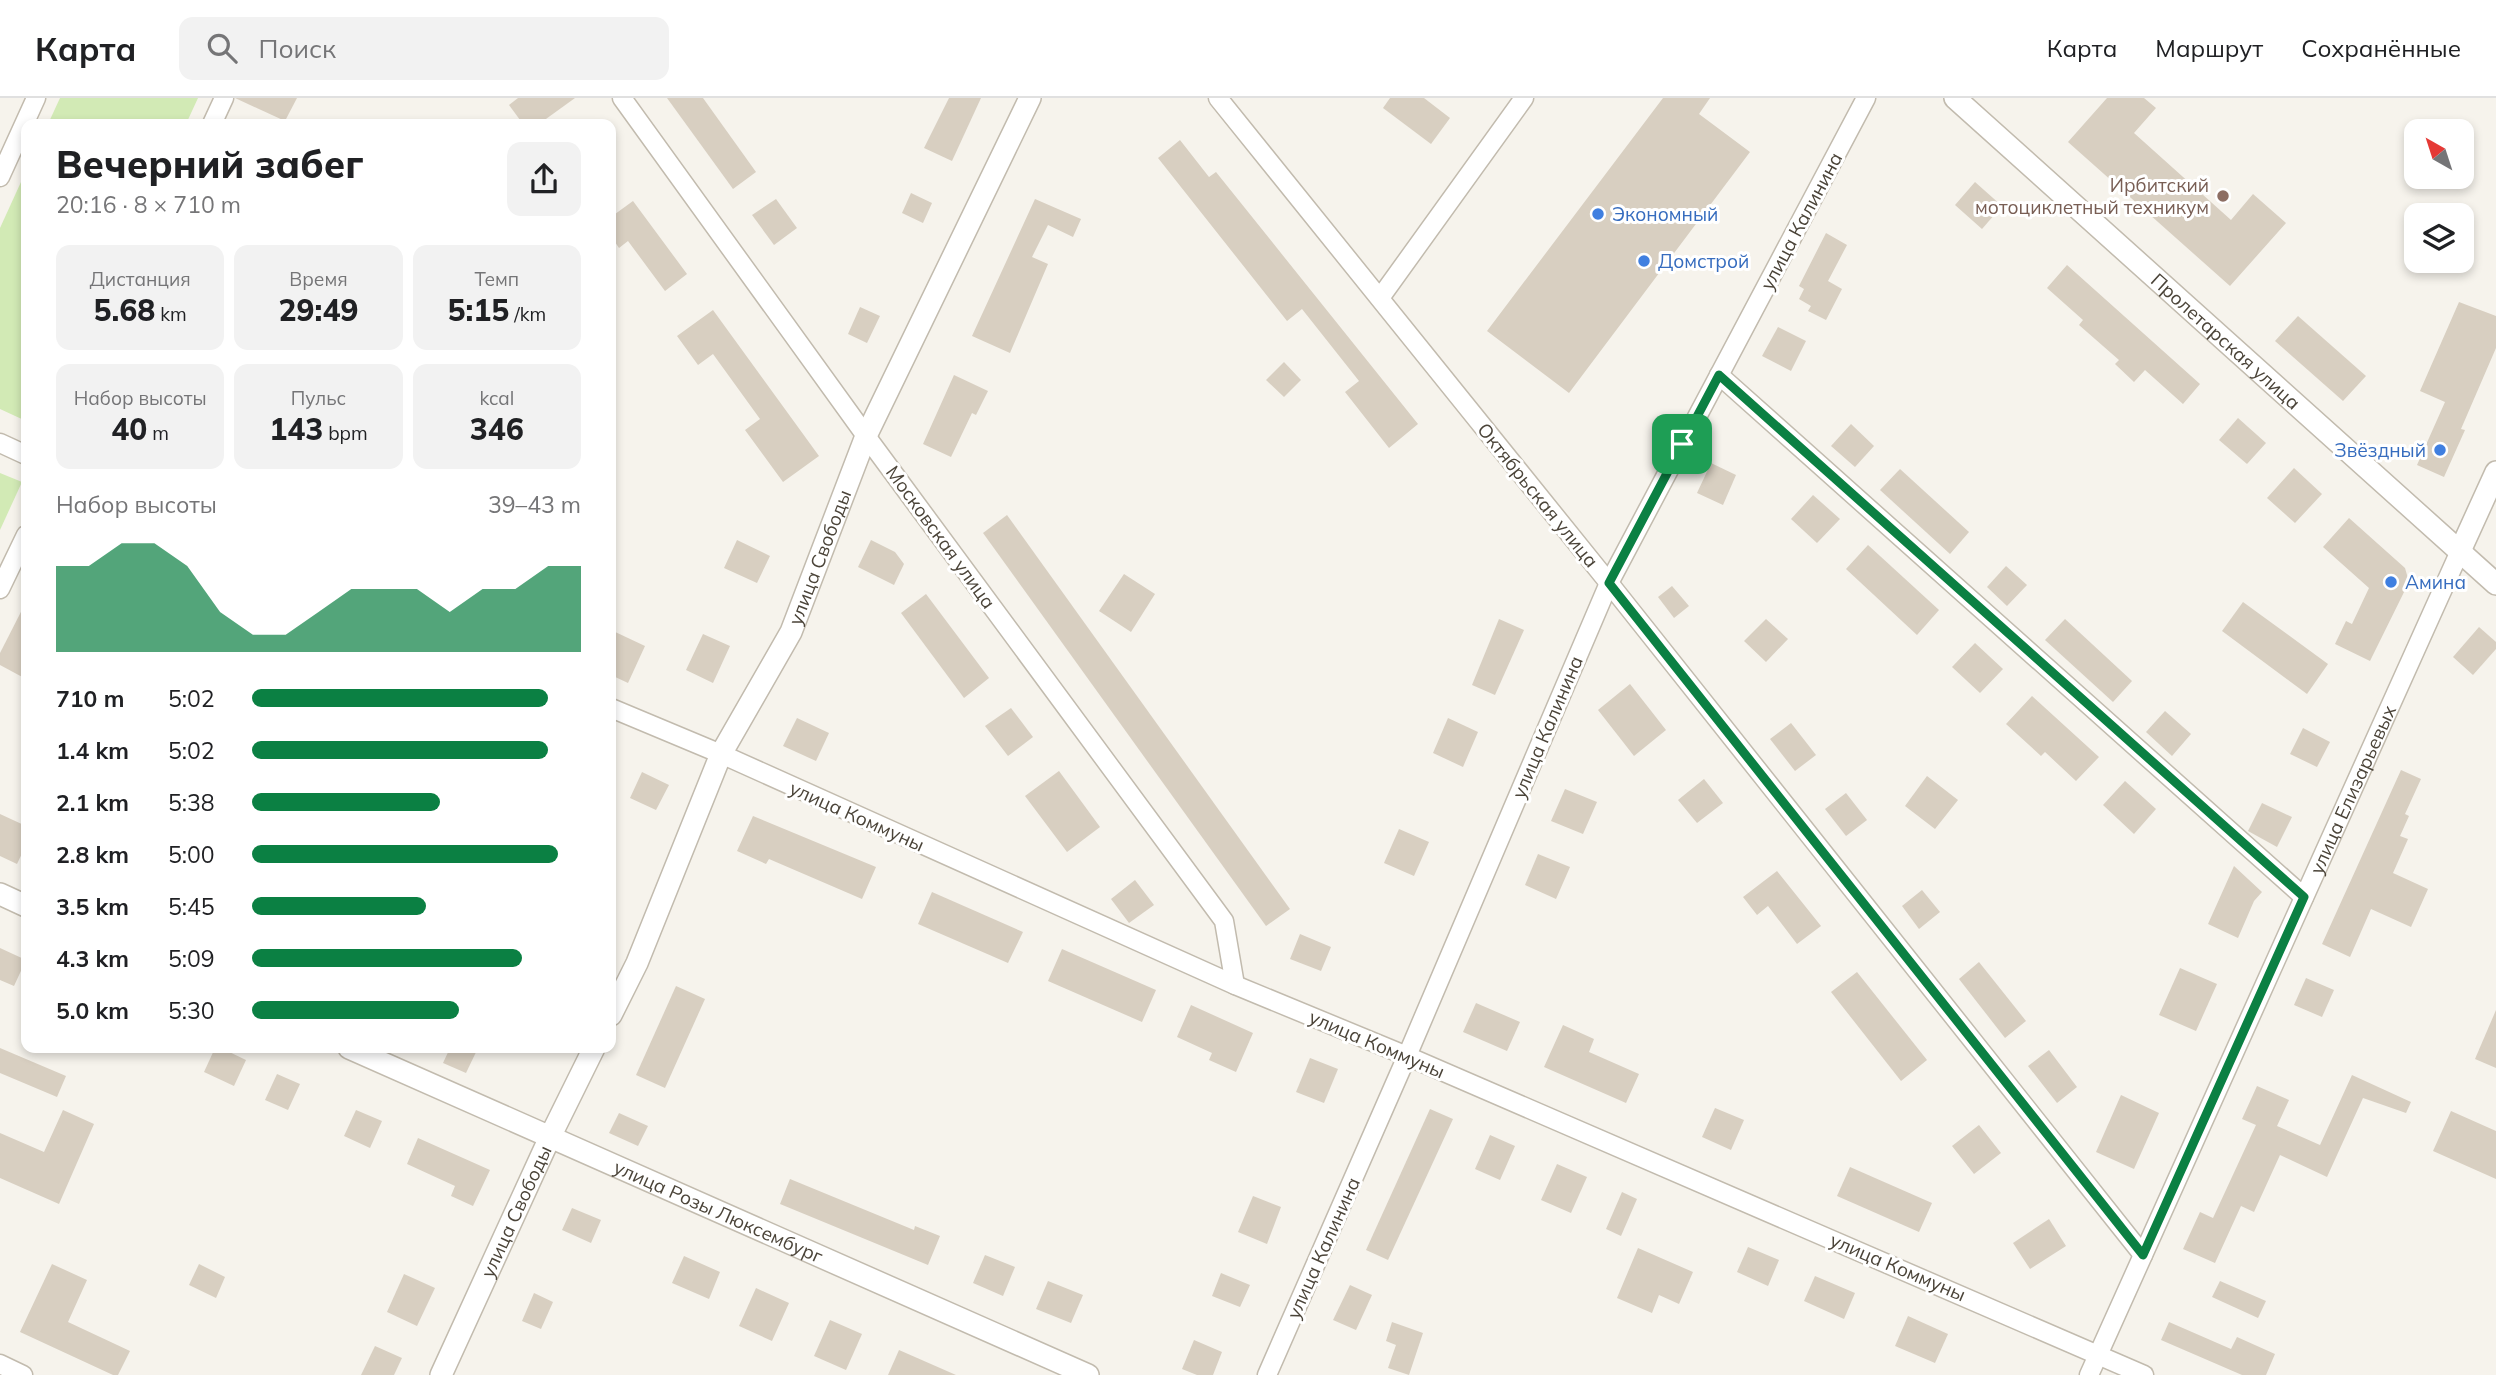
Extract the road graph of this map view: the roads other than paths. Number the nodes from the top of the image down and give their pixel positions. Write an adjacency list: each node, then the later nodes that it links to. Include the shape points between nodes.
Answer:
1 (36, 98): 9 (street)
2 (224, 98): 10 (street)
3 (622, 98): 15 (street, Московская улица)
4 (1030, 98): 15 (street, улица Свободы)
5 (1218, 98): 13 (street, Октябрьская улица)
6 (1524, 98): 13 (street)
7 (1866, 98): 14 (street, улица Калинина)
8 (1955, 98): 20 (street, Пролетарская улица)
9 (26, 119)
10 (214, 119)
11 (21, 131): 12 (street)
12 (0, 177)
13 (1380, 298): 21 (street, Октябрьская улица)
14 (1719, 375): 21 (street, улица Калинина); 27 (street)
15 (866, 436): 25 (street, улица Свободы, via 791,632); 29 (street, Московская улица, via 1224,921)
16 (0, 443): 17 (street)
17 (21, 453)
18 (2496, 472): 20 (street, улица Елизарьевых)
19 (21, 545): 23 (street)
20 (2460, 551): 22 (street, Пролетарская улица); 27 (street, улица Елизарьевых)
21 (1609, 583): 33 (street, улица Калинина); 35 (street, Октябрьская улица)
22 (2496, 584)
23 (0, 589)
24 (616, 710): 25 (street, улица Коммуны)
25 (720, 754): 29 (street, улица Коммуны); 30 (street, улица Свободы)
26 (0, 894): 28 (street)
27 (2304, 897): 35 (street, улица Елизарьевых)
28 (21, 904)
29 (1235, 985): 33 (street, улица Коммуны)
30 (616, 1005)
31 (360, 1053): 34 (street, улица Розы Люксембург)
32 (592, 1053): 34 (street, улица Свободы)
33 (1407, 1056): 36 (street, улица Коммуны); 41 (street, улица Калинина)
34 (550, 1137): 39 (street, улица Свободы); 40 (street, улица Розы Люксембург)
35 (2143, 1255): 36 (street, улица Елизарьевых)
36 (2098, 1353): 42 (street, улица Елизарьевых); 43 (street, улица Коммуны)
37 (0, 1364): 38 (street)
38 (23, 1375)
39 (441, 1375)
40 (1088, 1375)
41 (1267, 1375)
42 (2089, 1375)
43 (2144, 1375)

